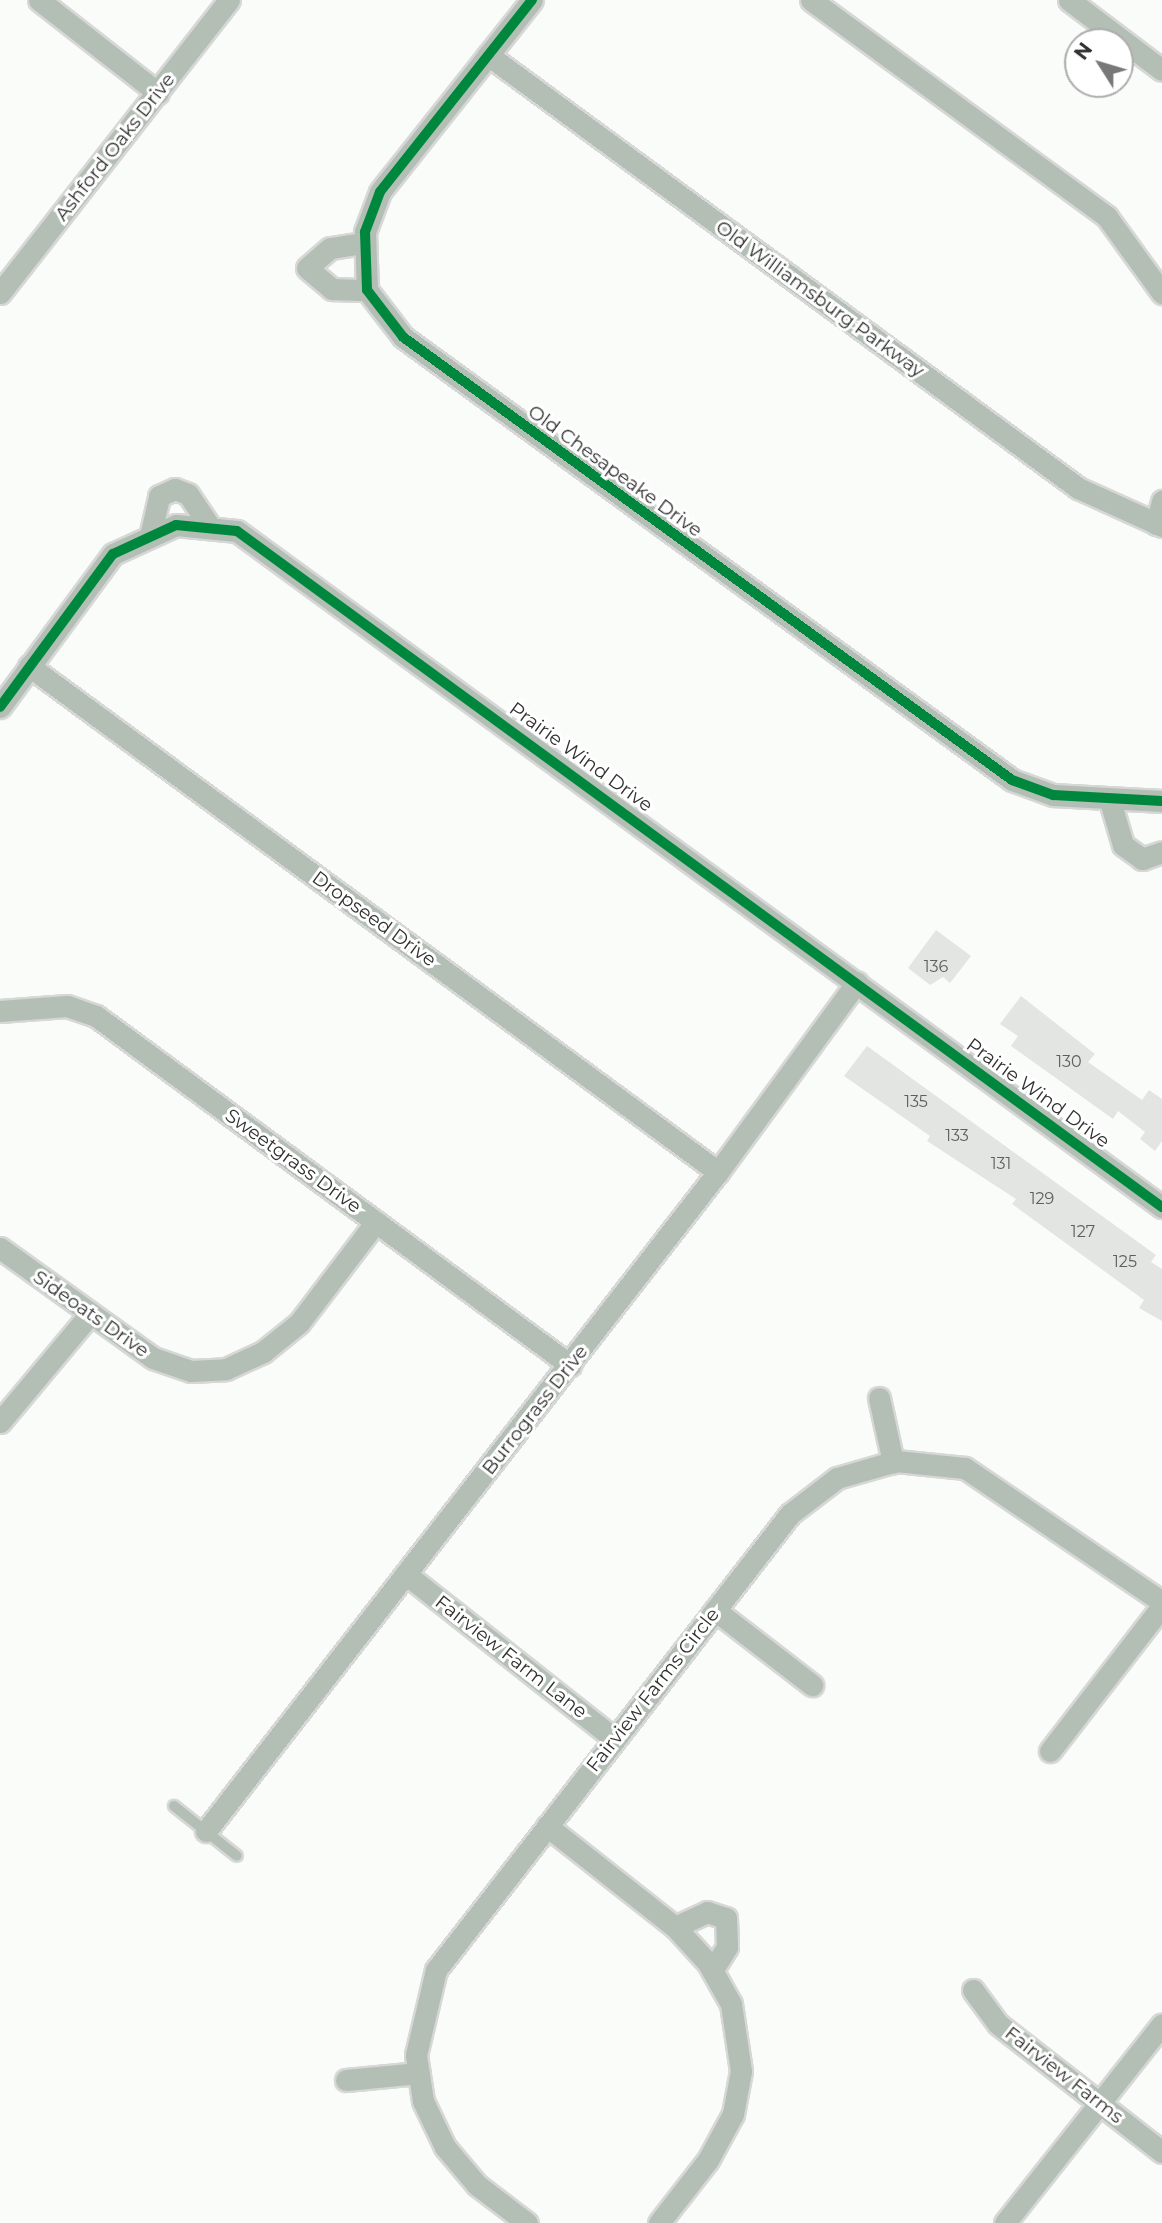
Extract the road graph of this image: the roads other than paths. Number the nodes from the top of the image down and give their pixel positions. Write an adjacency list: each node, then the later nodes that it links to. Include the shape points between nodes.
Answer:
1 (39, 0): 8 (street)
2 (229, 0): 8 (street, Ashford Oaks Drive)
3 (532, 0): 6 (street)
4 (811, 0): 12 (street, via 1107,217)
5 (1069, 0): 7 (street)
6 (488, 55): 9 (street, via 380,192); 15 (street, Old Williamsburg Parkway, via 1078,488)
7 (1162, 70)
8 (158, 93): 11 (street, Ashford Oaks Drive)
9 (363, 243): 10 (street); 10 (street, via 330,248 307,268 332,289)
10 (367, 290): 19 (street, Old Chesapeake Drive, via 403,337 974,755 1012,780 1053,795)
11 (0, 293)
12 (1162, 293)
13 (1162, 501): 15 (street)
14 (208, 524): 16 (street, Prairie Wind Drive); 16 (street, via 188,494 175,489 159,496); 22 (street, Prairie Wind Drive, via 258,541)
15 (1159, 525)
16 (151, 532): 17 (street, Prairie Wind Drive, via 113,554)
17 (29, 666): 18 (street, Prairie Wind Drive); 24 (street, Dropseed Drive)
18 (0, 708)
19 (1110, 801): 20 (street, Old Chesapeake Drive); 21 (street, via 1123,845 1142,859)
20 (1162, 801)
21 (1162, 852)
22 (857, 982): 24 (street, Burrograss Drive); 25 (street, Prairie Wind Drive)
23 (0, 1011): 26 (street, Sweetgrass Drive, via 67,1006 96,1016)
24 (718, 1172): 29 (street, Burrograss Drive)
25 (1162, 1207)
26 (376, 1222): 28 (street, Sideoats Drive, via 299,1323 263,1352 226,1369 191,1371 153,1358); 29 (street, Sweetgrass Drive)
27 (0, 1248): 28 (street, Sideoats Drive)
28 (89, 1314): 31 (street)
29 (570, 1365): 33 (street, Burrograss Drive)
30 (879, 1398): 32 (street)
31 (0, 1422)
32 (893, 1462): 34 (street, Fairview Farms Circle, via 965,1468); 35 (street, Fairview Farms Circle, via 838,1478 790,1514)
33 (407, 1575): 37 (street, Fairview Farm Lane); 41 (street, Burrograss Drive)
34 (1162, 1604): 38 (street)
35 (715, 1610): 36 (street); 37 (street, Fairview Farms Circle)
36 (813, 1685)
37 (615, 1739): 40 (street, Fairview Farms Circle)
38 (1050, 1751)
39 (174, 1806): 41 (lane)
40 (547, 1826): 43 (street); 47 (street, Fairview Farms Circle, via 436,1970 423,2006)
41 (206, 1832): 42 (lane)
42 (237, 1856)
43 (675, 1927): 44 (street); 44 (street, via 707,1912 726,1918 727,1947)
44 (712, 1971): 52 (street, via 731,2004 741,2071 733,2115 708,2160)
45 (973, 1990): 49 (street, Fairview Farms, via 998,2024)
46 (1162, 2024): 49 (street)
47 (419, 2073): 48 (street); 51 (street, Fairview Farms Circle, via 424,2101 445,2147 477,2185)
48 (346, 2080)
49 (1101, 2103): 50 (street, Fairview Farms); 53 (street)
50 (1162, 2151)
51 (527, 2223)
52 (659, 2223)
53 (1005, 2223)

